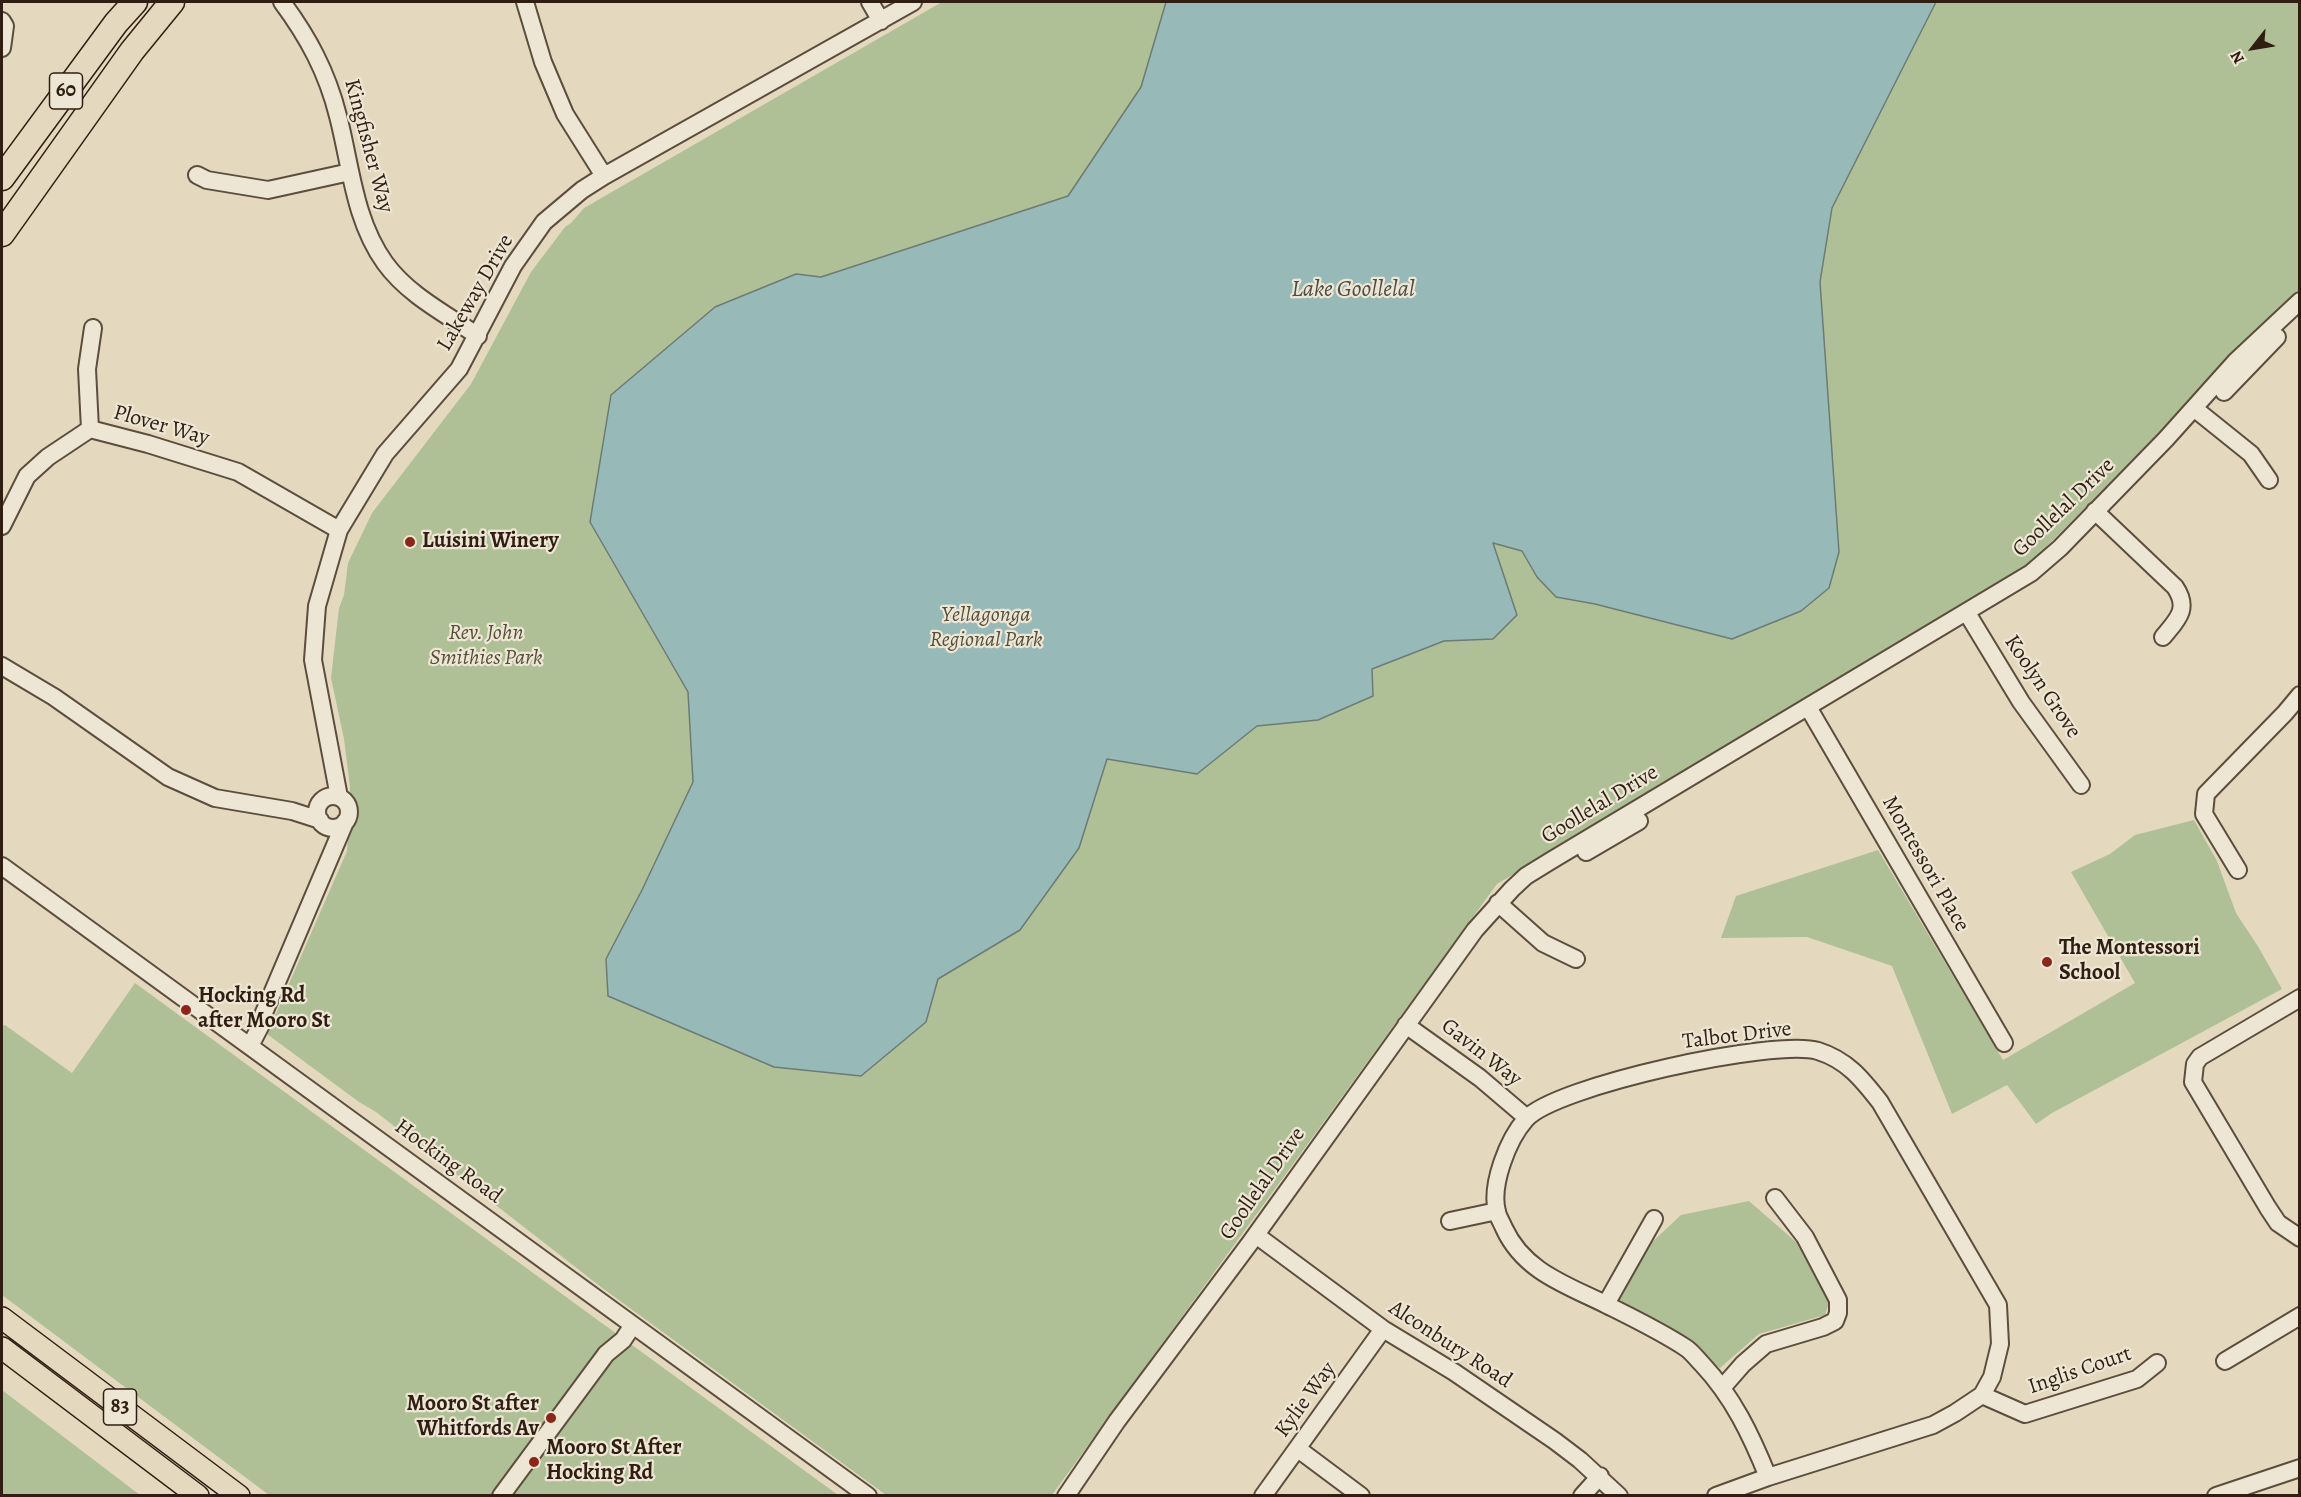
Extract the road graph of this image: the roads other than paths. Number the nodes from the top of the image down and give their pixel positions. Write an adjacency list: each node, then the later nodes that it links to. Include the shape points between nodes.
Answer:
1 (135, 2): 13 (highway, 60)
2 (172, 2): 14 (highway, 60, via 132,51)
3 (282, 2): 10 (street, Kingfisher Way, via 319,59 338,116)
4 (525, 2): 12 (street, via 543,62 565,114)
5 (870, 2): 8 (street)
6 (913, 2): 8 (street, Lakeway Drive)
7 (2, 21): 9 (street)
8 (881, 21): 12 (street, Lakeway Drive)
9 (2, 48)
10 (350, 172): 11 (street, via 268,190); 17 (street, Kingfisher Way, via 363,223 384,262 405,286)
11 (197, 175)
12 (604, 176): 17 (street, Lakeway Drive, via 544,222 513,266)
13 (2, 177)
14 (2, 234)
15 (2298, 308): 18 (street, Goollelal Drive)
16 (93, 328): 19 (street, via 87,369)
17 (478, 336): 23 (street, Lakeway Drive, via 459,369 385,454)
18 (2198, 412): 20 (street, via 2252,454); 21 (street, Goollelal Drive)
19 (90, 429): 22 (street, Plover Way, via 27,476); 23 (street, Plover Way, via 238,472)
20 (2269, 480)
21 (2099, 515): 24 (street, Goollelal Drive, via 2039,578); 25 (street, via 2181,596 2181,612)
22 (2, 526)
23 (339, 530): 30 (street, Lakeway Drive, via 317,606 313,660 334,776)
24 (1969, 617): 28 (street, Goollelal Drive); 29 (street, Koolyn Grove, via 2021,702)
25 (2163, 637)
26 (2, 666): 31 (street, via 54,697 168,777 215,798)
27 (2300, 695): 36 (street, via 2206,794 2204,814)
28 (1811, 711): 37 (street, Goollelal Drive); 42 (street, Montessori Place)
29 (2081, 785)
30 (328, 799): 31 (street); 32 (street, via 345,801); 33 (street, via 318,812)
31 (292, 811): 33 (street)
32 (345, 822): 33 (street, via 336,827); 34 (street)
33 (323, 823): 34 (street)
34 (328, 858): 41 (street, via 263,1021)
35 (2, 866): 41 (street, Hocking Road)
36 (2238, 870)
37 (1501, 905): 38 (street, via 1544,943); 40 (street, Goollelal Drive)
38 (1576, 959)
39 (2300, 998): 48 (street, via 2200,1057 2193,1074 2193,1082 2268,1208 2278,1223)
40 (1410, 1028): 43 (street, Gavin Way, via 1480,1078); 49 (street, Goollelal Drive, via 1326,1151)
41 (246, 1043): 53 (street, Hocking Road)
42 (2004, 1043)
43 (1527, 1118): 45 (street, Talbot Drive, via 1500,1169); 59 (street, Talbot Drive, via 1556,1100 1712,1057 1799,1048 1818,1051 1839,1061 1858,1074 1880,1102 1998,1305 2000,1344 1992,1377)
44 (1774, 1198): 58 (street, via 1805,1237 1838,1300 1838,1312 1835,1321 1823,1327 1766,1344)
45 (1497, 1211): 47 (street); 50 (street, Talbot Drive, via 1517,1251 1530,1264)
46 (1654, 1219): 50 (street)
47 (1450, 1221)
48 (2300, 1238)
49 (1256, 1241): 54 (street, Alconbury Road); 69 (street, Goollelal Drive, via 1117,1421); 70 (street, Goollelal Drive)
50 (1606, 1304): 58 (street, Talbot Drive, via 1688,1349)
51 (2300, 1316): 56 (street)
52 (2, 1318): 66 (main road, 83)
53 (629, 1322): 67 (street, via 609,1342 606,1354); 68 (street, Hocking Road)
54 (1381, 1332): 60 (street, Kylie Way); 64 (street, Alconbury Road, via 1454,1372 1580,1460)
55 (2, 1348): 65 (main road, 83)
56 (2225, 1361)
57 (2157, 1363): 59 (street, Inglis Court, via 2137,1379 2025,1414)
58 (1722, 1388): 62 (street, Talbot Drive, via 1754,1441)
59 (1982, 1395): 62 (street, via 1933,1425)
60 (1298, 1449): 71 (street, Kylie Way); 72 (street)
61 (2300, 1468): 77 (street)
62 (1768, 1477): 76 (street)
63 (2300, 1477): 78 (street)
64 (1597, 1479): 73 (street); 74 (street, Alconbury Road); 75 (street, Alconbury Road)
65 (198, 1496)
66 (239, 1496)
67 (501, 1496)
68 (867, 1496)
69 (1066, 1496)
70 (1077, 1496)
71 (1263, 1496)
72 (1361, 1496)
73 (1582, 1496)
74 (1609, 1496)
75 (1619, 1496)
76 (1716, 1496)
77 (2216, 1496)
78 (2246, 1496)

